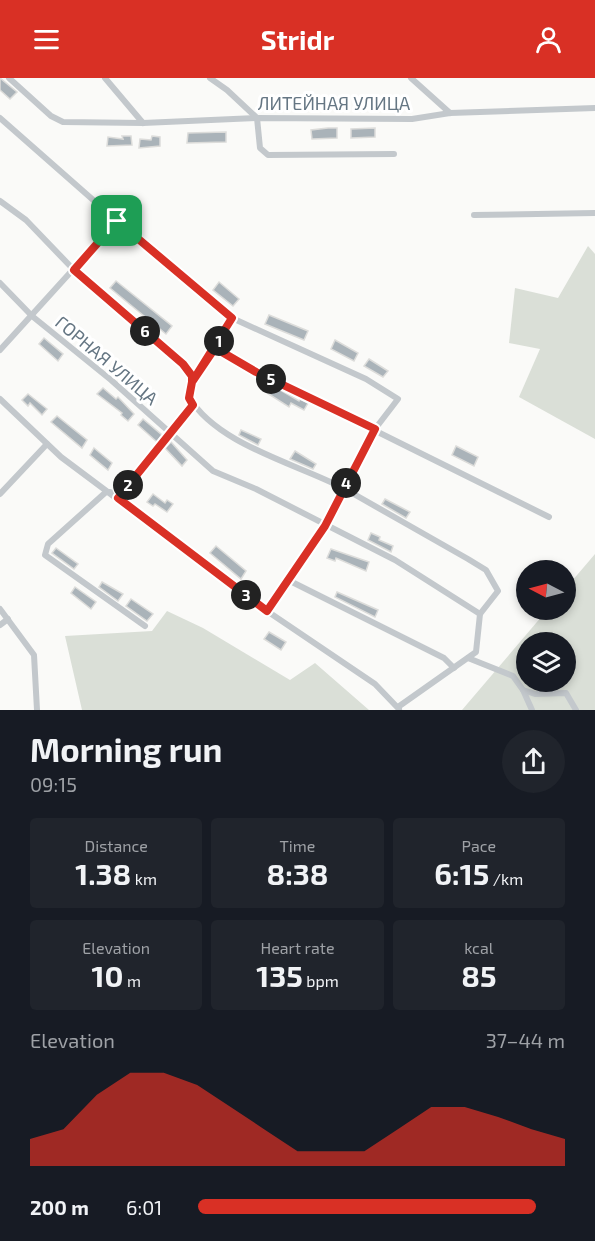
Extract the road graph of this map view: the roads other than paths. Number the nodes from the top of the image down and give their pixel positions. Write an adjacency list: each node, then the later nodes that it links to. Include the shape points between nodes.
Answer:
1 (9, 78): 9 (street, ЛИТЕЙНАЯ УЛИЦА, via 60,122)
2 (105, 78): 9 (street)
3 (210, 78): 8 (street)
4 (411, 78): 6 (street)
5 (595, 108): 6 (street, ЛИТЕЙНАЯ УЛИЦА)
6 (450, 113): 8 (street, ЛИТЕЙНАЯ УЛИЦА, via 412,119)
7 (0, 118): 14 (street)
8 (257, 118): 9 (street, ЛИТЕЙНАЯ УЛИЦА); 10 (street, via 260,148 268,155)
9 (143, 123)
10 (394, 154)
11 (0, 201): 15 (street, via 26,220)
12 (595, 213): 13 (street)
13 (474, 215)
14 (117, 221): 15 (street); 18 (street)
15 (74, 270): 17 (street); 21 (street, via 183,364)
16 (0, 282): 17 (street, ГОРНАЯ УЛИЦА)
17 (32, 316): 20 (street); 25 (street, ГОРНАЯ УЛИЦА)
18 (232, 318): 19 (street); 24 (street, via 366,379 398,399)
19 (215, 348): 21 (street); 24 (street)
20 (0, 350)
21 (192, 382): 23 (street, via 189,398)
22 (0, 399): 26 (street)
23 (193, 405): 25 (street); 27 (street, via 227,434)
24 (375, 429): 27 (street); 31 (street)
25 (171, 434): 30 (street); 32 (street, ГОРНАЯ УЛИЦА, via 213,471)
26 (47, 444): 28 (street); 29 (street)
27 (343, 488): 32 (street); 36 (street, via 486,570 498,591)
28 (110, 492): 30 (street); 39 (street, via 48,544 45,555)
29 (0, 494)
30 (118, 498): 35 (street)
31 (549, 517)
32 (325, 526): 33 (street); 36 (street, ГОРНАЯ УЛИЦА, via 395,560)
33 (288, 580): 35 (street); 41 (street, via 444,658)
34 (0, 609): 37 (street)
35 (267, 611): 45 (street, via 375,684)
36 (480, 614): 40 (street, via 476,652)
37 (8, 619): 38 (street); 46 (street, via 34,655)
38 (0, 625)
39 (145, 626)
40 (468, 658): 41 (street); 42 (street)
41 (454, 668): 45 (street)
42 (516, 680)
43 (524, 692): 47 (street)
44 (530, 692): 48 (street, via 566,693)
45 (399, 708)
46 (38, 710)
47 (532, 710)
48 (576, 710)

